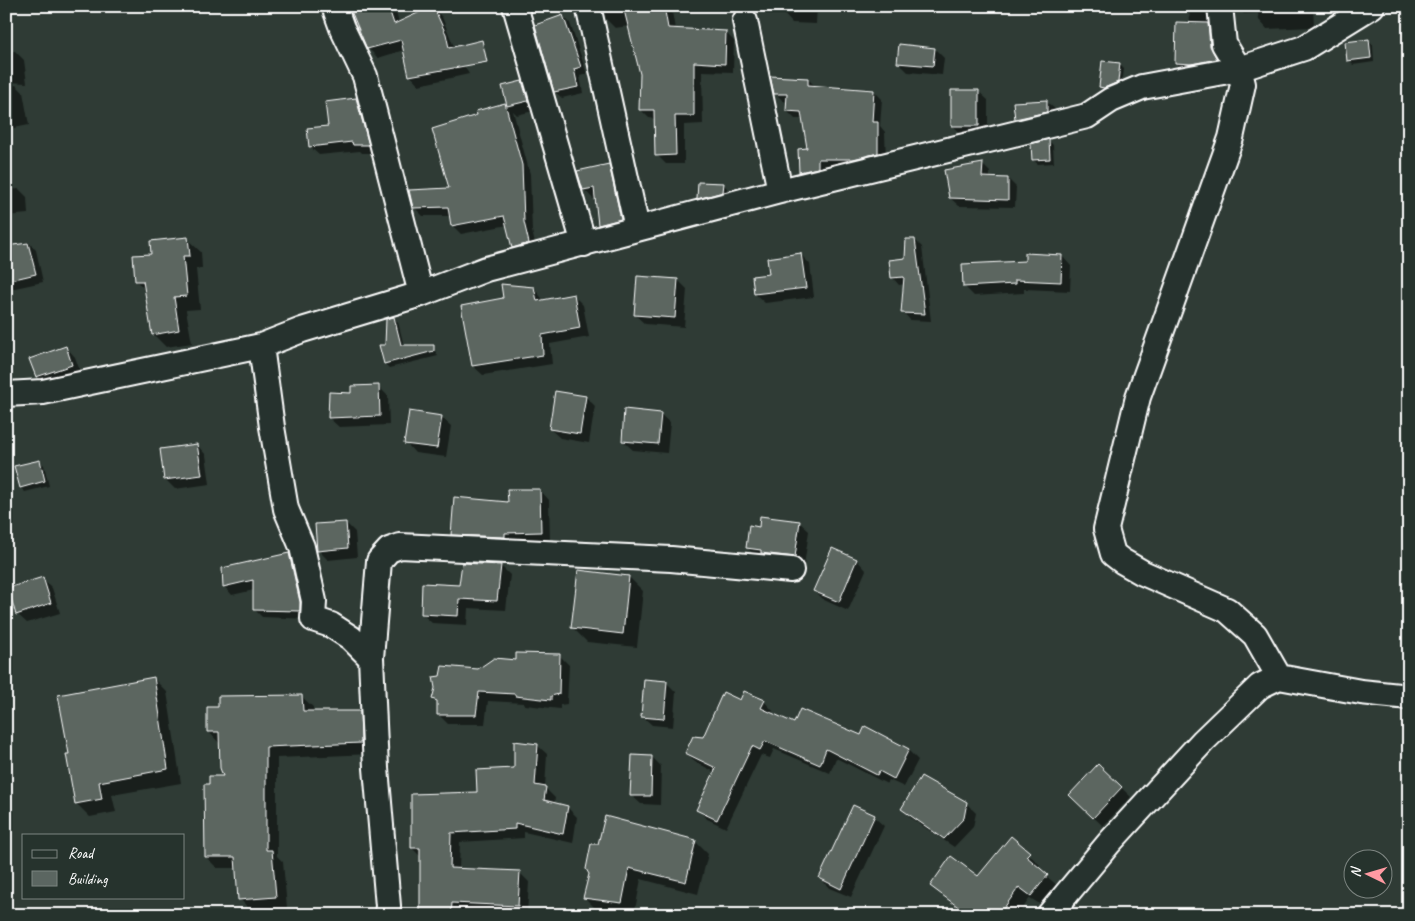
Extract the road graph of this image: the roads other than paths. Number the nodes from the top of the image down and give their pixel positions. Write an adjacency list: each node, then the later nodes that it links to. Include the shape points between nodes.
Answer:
1 (334, 6): 11 (street, via 365,76)
2 (515, 6): 10 (street)
3 (588, 6): 9 (street)
4 (1220, 6): 7 (street, via 1224,44)
5 (1372, 6): 7 (street, via 1304,48)
6 (745, 21): 8 (street)
7 (1239, 69): 8 (street, via 1142,87 1110,100 1087,116); 16 (street, via 1243,84 1231,138 1138,397 1106,529 1113,554 1122,561 1227,610 1255,635)
8 (780, 192): 9 (street)
9 (637, 228): 10 (street)
10 (584, 244): 11 (street, via 486,269)
11 (421, 294): 12 (street, via 302,330)
12 (261, 346): 13 (street, via 43,392); 15 (street, via 286,509 302,547 314,601 314,619 351,638)
13 (6, 394)
14 (791, 570): 15 (street, via 671,559 400,546 389,550 379,561)
15 (371, 658): 18 (street)
16 (1279, 677): 17 (street); 19 (street, via 1260,686 1209,734)
17 (1409, 697)
18 (387, 915)
19 (1048, 915)

